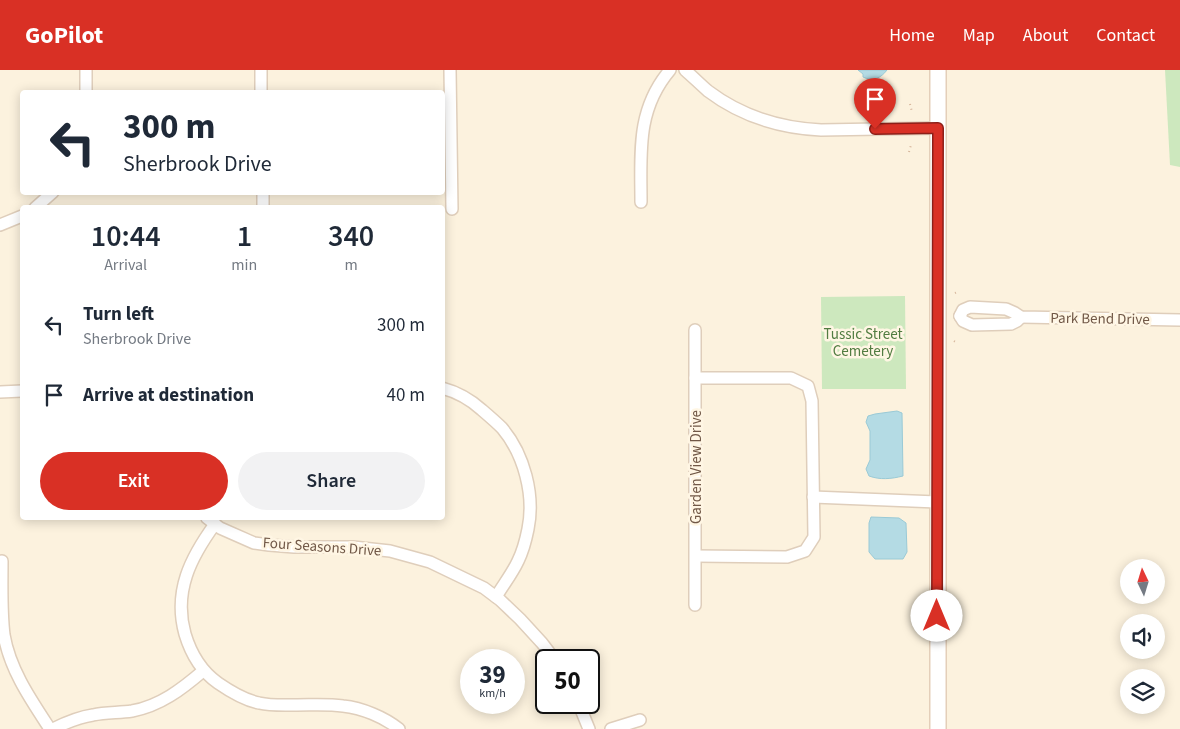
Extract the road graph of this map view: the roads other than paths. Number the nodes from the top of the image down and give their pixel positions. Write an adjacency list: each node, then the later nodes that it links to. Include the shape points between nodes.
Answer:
1 (86, 70): 7 (street)
2 (261, 70): 8 (street)
3 (450, 70): 13 (street)
4 (670, 70): 11 (street, via 655,91 643,125)
5 (685, 70): 9 (street, via 725,102 785,126 821,130)
6 (938, 70): 9 (main road)
7 (86, 90)
8 (262, 90)
9 (938, 128): 16 (main road)
10 (50, 195): 12 (street)
11 (641, 202)
12 (38, 205)
13 (452, 208)
14 (20, 217): 15 (street)
15 (0, 225)
16 (938, 315): 17 (street, Park Bend Drive); 26 (main road)
17 (960, 316): 18 (street, Park Bend Drive, via 972,325 1011,324); 18 (street, Park Bend Drive, via 970,307 1006,309)
18 (1021, 317): 19 (street, Park Bend Drive)
19 (1180, 320)
20 (696, 330): 21 (street, Garden View Drive)
21 (695, 378): 25 (street, via 791,378 808,386 812,401); 28 (street, Garden View Drive)
22 (445, 389): 30 (street, via 475,404 502,429 525,474 530,510 528,527 518,561)
23 (20, 391): 24 (street)
24 (0, 392)
25 (813, 496): 26 (street); 28 (street, via 814,537 805,552 788,557)
26 (937, 502): 40 (main road)
27 (211, 521): 30 (street, Four Seasons Drive, via 254,543 269,546 353,547 407,555 430,562); 33 (street, via 188,568 180,610 187,641)
28 (696, 556): 31 (street, Garden View Drive)
29 (2, 561): 36 (street, via 2,614 9,654 14,670)
30 (496, 597): 32 (street, Four Seasons Drive)
31 (695, 605)
32 (547, 649)
33 (203, 671): 36 (street, via 162,701 132,711 80,718); 37 (street, via 230,692 259,703 344,706 379,717)
34 (583, 714): 38 (street)
35 (640, 720): 39 (street)
36 (51, 729)
37 (399, 729)
38 (590, 729)
39 (611, 729)
40 (938, 729)

